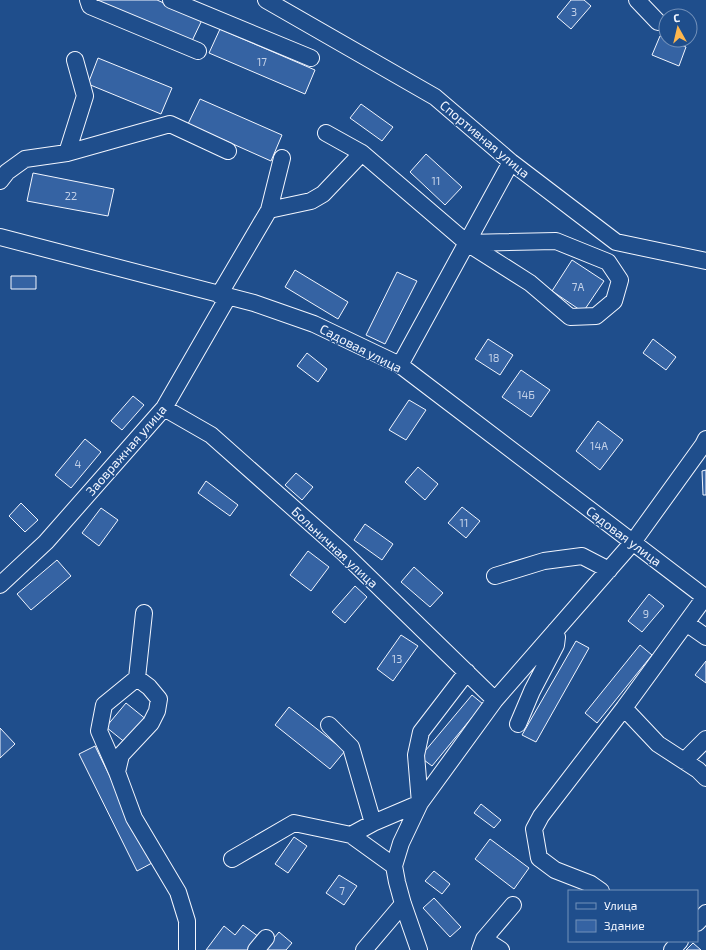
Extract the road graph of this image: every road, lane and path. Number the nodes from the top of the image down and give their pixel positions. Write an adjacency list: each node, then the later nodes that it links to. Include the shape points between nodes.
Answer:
1 (88, 0): 6 (street, via 90,6)
2 (171, 0): 7 (street)
3 (266, 0): 14 (street, Спортивная улица, via 435,98)
4 (637, 0): 5 (street)
5 (658, 22)
6 (198, 51)
7 (311, 58)
8 (74, 60): 11 (street, via 85,96)
9 (326, 133): 12 (street)
10 (228, 152): 11 (street, via 170,124)
11 (67, 153): 15 (street, via 25,159 7,172)
12 (362, 153): 16 (street, via 323,194 311,201); 18 (street)
13 (282, 158): 16 (street, Заовражная улица)
14 (511, 162): 18 (street); 19 (street, Спортивная улица, via 616,242)
15 (0, 181)
16 (269, 210): 20 (street, Заовражная улица)
17 (0, 237): 20 (street, Садовая улица)
18 (467, 243): 18 (street, via 530,282 570,317 596,316 614,301 620,280 608,262 556,241); 21 (street)
19 (706, 261)
20 (223, 296): 21 (street, Садовая улица, via 254,303 314,324); 22 (street, Заовражная улица)
21 (400, 365): 24 (street, Садовая улица)
22 (164, 408): 27 (street, Заовражная улица, via 46,542); 33 (street, Больничная улица, via 210,435 344,553)
23 (705, 443): 24 (street)
24 (633, 542): 25 (street); 28 (street, Садовая улица)
25 (609, 570): 26 (street, via 582,556 544,561); 31 (street)
26 (495, 576)
27 (0, 585)
28 (705, 598): 30 (street)
29 (144, 613): 34 (street)
30 (686, 623): 32 (street); 36 (street)
31 (556, 631): 35 (street); 37 (street, via 556,645)
32 (706, 637)
33 (467, 672): 35 (street, Больничная улица); 43 (street, via 421,732 416,755)
34 (137, 678): 41 (street, via 104,705 99,731); 41 (street, via 159,699 157,711 151,723 121,756)
35 (495, 700): 43 (street)
36 (624, 708): 40 (street, via 658,744); 48 (street, via 534,828 539,858 555,870)
37 (518, 724)
38 (329, 725): 44 (street, via 351,747)
39 (706, 739): 40 (street)
40 (684, 761): 42 (street)
41 (117, 772): 55 (street, via 134,818 178,892 187,921)
42 (706, 778)
43 (420, 803): 44 (street); 47 (street, via 401,843)
44 (372, 823): 45 (street)
45 (351, 835): 46 (street, via 294,823); 47 (street)
46 (232, 859)
47 (394, 866): 49 (street)
48 (600, 890)
49 (403, 904): 56 (street); 57 (street)
50 (513, 905): 54 (street)
51 (706, 913): 52 (street)
52 (698, 922)
53 (679, 942): 59 (street)
54 (482, 945): 58 (street)
55 (187, 950)
56 (364, 950)
57 (419, 950)
58 (501, 950)
59 (672, 950)

